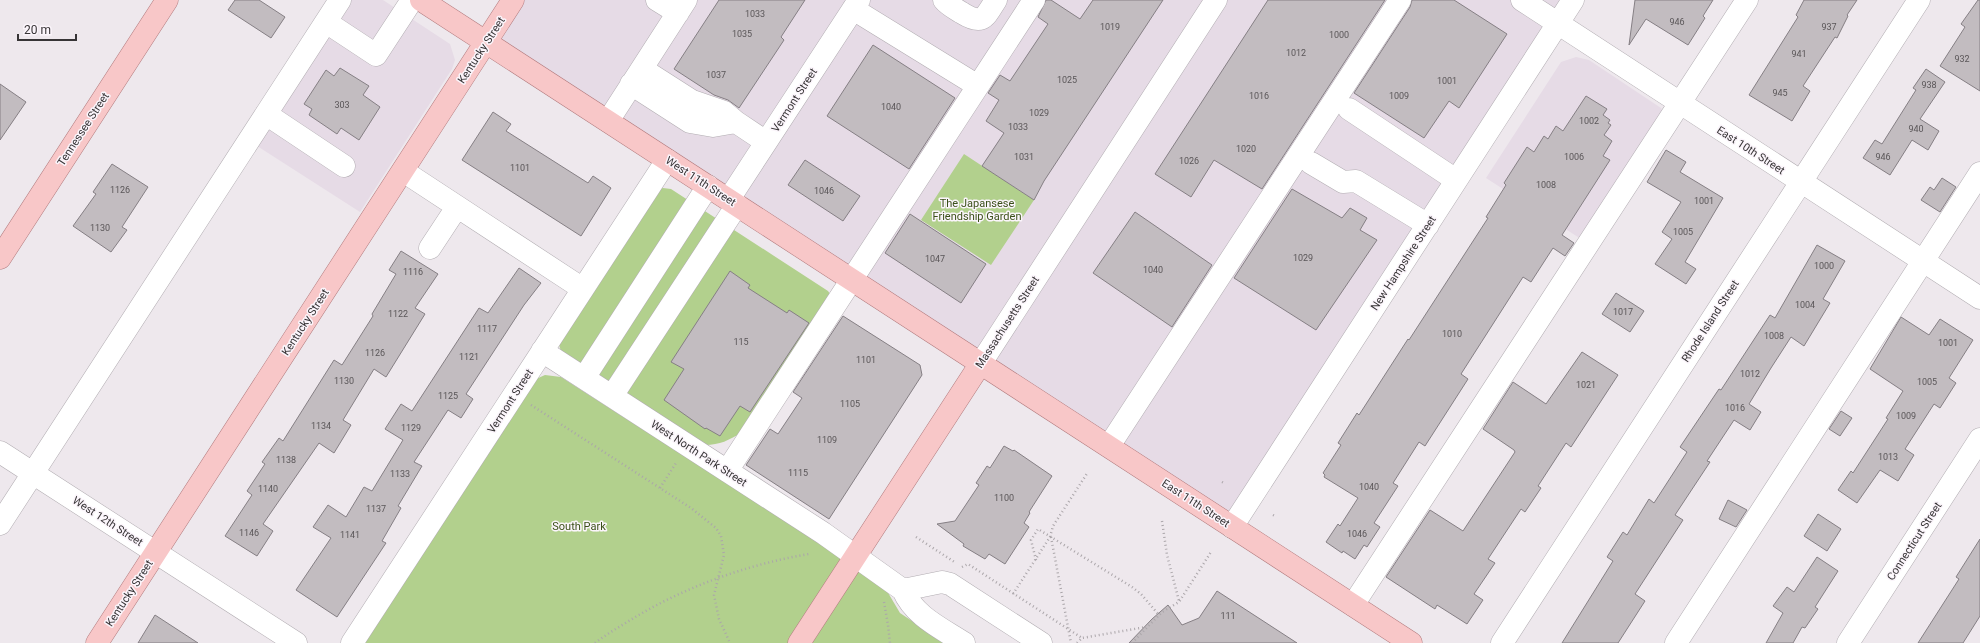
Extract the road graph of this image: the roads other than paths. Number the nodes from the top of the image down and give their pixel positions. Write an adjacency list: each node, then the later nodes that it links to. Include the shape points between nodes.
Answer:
1 (167, 0): 42 (main road, Tennessee Street)
2 (340, 0): 18 (street)
3 (412, 0): 18 (street, via 376,55)
4 (421, 0): 20 (main road, West 11th Street)
5 (513, 0): 20 (main road, Kentucky Street)
6 (657, 0): 17 (street)
7 (944, 0): 8 (street, via 973,20 980,20 986,16)
8 (996, 0)
9 (1034, 0): 22 (street)
10 (1216, 0): 49 (street, Massachusetts Street)
11 (1400, 0): 54 (street)
12 (1522, 0): 19 (street, East 10th Street)
13 (1573, 0): 19 (street, New Hampshire Street)
14 (1747, 0): 23 (street)
15 (1919, 0): 34 (street, Rhode Island Street)
16 (856, 5): 22 (street); 27 (street, Vermont Street)
17 (682, 7): 21 (street)
18 (326, 22): 25 (street)
19 (1558, 24): 23 (street, East 10th Street); 33 (street, New Hampshire Street)
20 (486, 42): 26 (main road, West 11th Street); 31 (main road, Kentucky Street)
21 (637, 76): 26 (street); 27 (street, via 690,122 713,126 736,122)
22 (978, 86): 44 (street)
23 (1679, 103): 34 (street, East 10th Street); 63 (street)
24 (1349, 109): 33 (street)
25 (266, 114): 30 (street); 57 (street)
26 (608, 121): 28 (main road, West 11th Street)
27 (766, 142): 36 (street, Vermont Street)
28 (667, 160): 35 (main road, West 11th Street); 45 (street, Vermont Street)
29 (1311, 163): 39 (street, via 1343,182 1356,181)
30 (344, 166)
31 (402, 171): 37 (street); 60 (main road, Kentucky Street)
32 (1980, 173): 43 (street)
33 (1456, 180): 39 (street, New Hampshire Street)
34 (1800, 182): 43 (street, East 10th Street); 71 (street, Rhode Island Street)
35 (708, 186): 36 (main road, West 11th Street); 38 (street)
36 (733, 202): 40 (street, Vermont Street); 44 (main road, West 11th Street)
37 (457, 207): 41 (street); 45 (street)
38 (685, 222): 40 (street); 48 (street)
39 (1428, 224): 59 (street, New Hampshire Street)
40 (714, 240): 50 (street, Vermont Street)
41 (430, 248)
42 (0, 258)
43 (1923, 261): 46 (street, East 10th Street); 72 (street)
44 (852, 280): 49 (main road, West 11th Street); 56 (street)
45 (583, 289): 47 (street, Vermont Street)
46 (1980, 298)
47 (542, 351): 51 (street, West North Park Street); 66 (street, Vermont Street)
48 (597, 358): 50 (street); 51 (street)
49 (981, 363): 54 (main road, East 11th Street); 61 (main road, Massachusetts Street)
50 (625, 377): 52 (street, Vermont Street)
51 (584, 378): 52 (street, West North Park Street)
52 (612, 396): 56 (street, West North Park Street)
53 (1980, 439): 73 (street, Connecticut Street)
54 (1109, 446): 59 (main road, East 11th Street)
55 (0, 452): 57 (street, West 12th Street)
56 (727, 471): 61 (street, West North Park Street)
57 (33, 473): 58 (street); 60 (street, West 12th Street)
58 (0, 524)
59 (1232, 527): 63 (main road, East 11th Street)
60 (156, 552): 64 (main road, Kentucky Street); 65 (street, West 12th Street)
61 (856, 556): 62 (street, West North Park Street); 67 (main road, Massachusetts Street)
62 (903, 590): 68 (street, via 917,612); 69 (street, via 942,582 950,584)
63 (1353, 605): 70 (main road, East 11th Street)
64 (97, 643)
65 (296, 643)
66 (352, 643)
67 (799, 643)
68 (964, 643)
69 (1041, 643)
70 (1411, 643)
71 (1502, 643)
72 (1676, 643)
73 (1848, 643)

